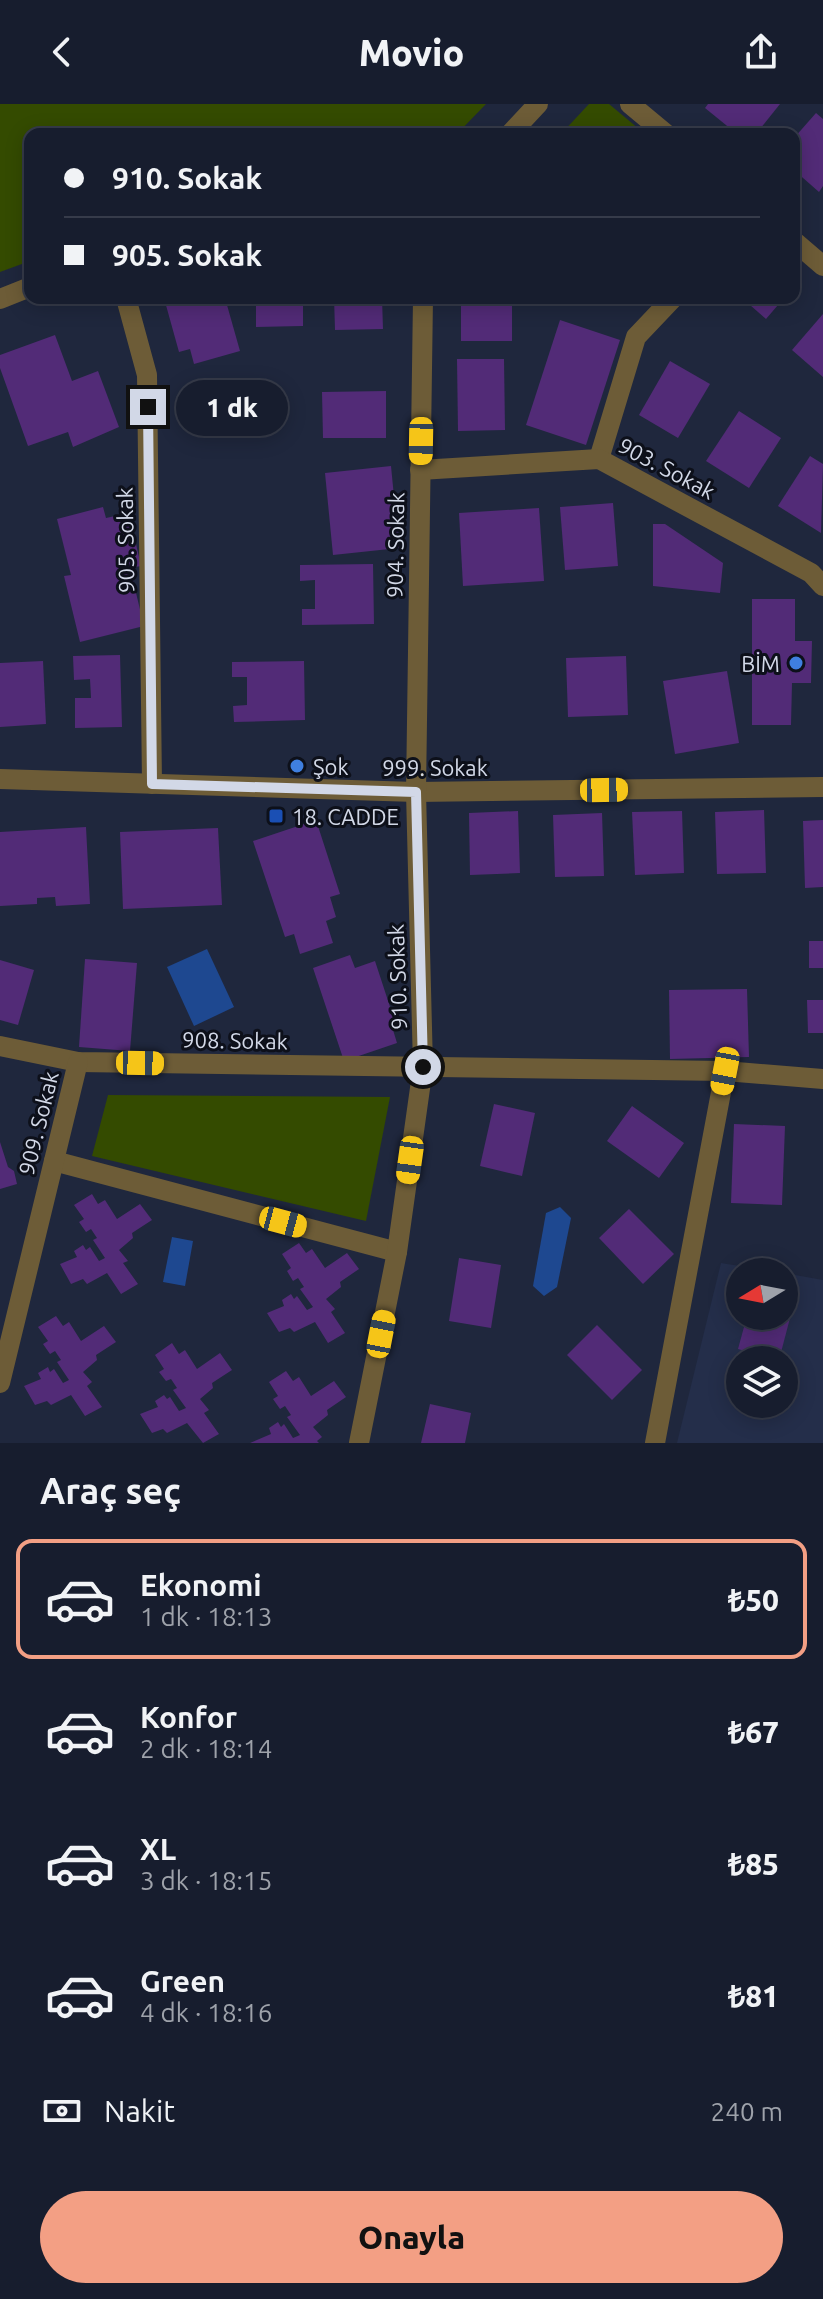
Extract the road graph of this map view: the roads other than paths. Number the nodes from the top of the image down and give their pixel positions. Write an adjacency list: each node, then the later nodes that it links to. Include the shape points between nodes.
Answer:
1 (538, 104): 3 (street)
2 (630, 104): 4 (street)
3 (516, 128)
4 (659, 128)
5 (800, 246): 6 (street)
6 (823, 266)
7 (24, 289): 8 (street)
8 (0, 299)
9 (128, 304): 16 (street, 905. Sokak, via 147,375)
10 (423, 304): 13 (street, 904. Sokak)
11 (667, 304): 12 (street, via 636,337)
12 (599, 459): 13 (street, 903. Sokak); 14 (street, 903. Sokak, via 811,573)
13 (420, 470): 18 (street, 904. Sokak)
14 (823, 586)
15 (0, 779): 16 (street, 999. Sokak)
16 (152, 784): 18 (street, 999. Sokak)
17 (823, 787): 18 (street, 999. Sokak)
18 (416, 792): 21 (street, 910. Sokak)
19 (0, 1046): 20 (street, 908. Sokak)
20 (78, 1062): 21 (street, 908. Sokak); 24 (street, 909. Sokak)
21 (423, 1067): 22 (street, 908. Sokak); 25 (street, 910. Sokak)
22 (725, 1071): 23 (street, 908. Sokak); 28 (street)
23 (823, 1079)
24 (54, 1161): 25 (street); 26 (street, 909. Sokak)
25 (397, 1252): 27 (street, 910. Sokak)
26 (0, 1383)
27 (359, 1443)
28 (655, 1443)

